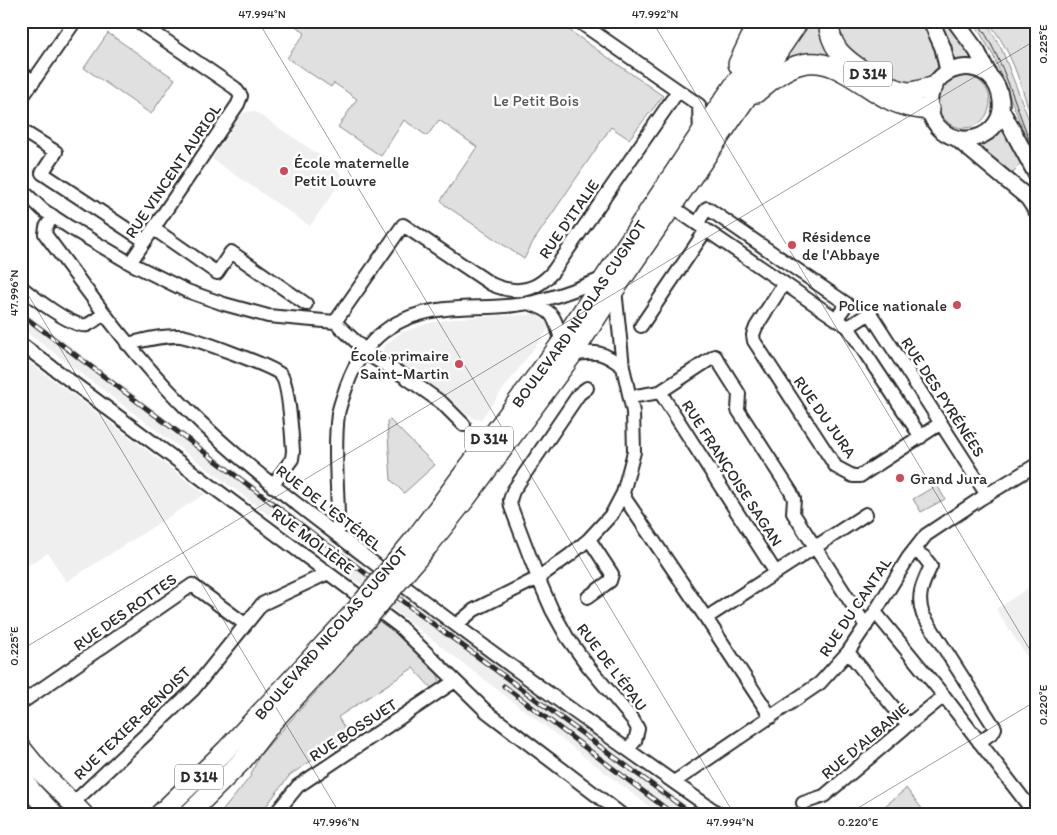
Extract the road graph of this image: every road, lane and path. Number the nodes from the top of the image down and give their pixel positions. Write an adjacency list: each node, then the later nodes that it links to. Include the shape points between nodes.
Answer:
1 (74, 21): 14 (street)
2 (138, 21): 30 (street, RUE VINCENT AURIOL, via 235,88 240,96 238,104)
3 (578, 21): 10 (street)
4 (754, 21): 22 (main road, D 314, via 752,35 734,72 705,116)
5 (779, 21): 22 (main road, BOULEVARD NICOLAS CUGNOT / D 314)
6 (798, 21): 18 (main road, BOULEVARD NICOLAS CUGNOT / D 314)
7 (828, 21): 15 (main road, D 314, via 838,50 865,72 896,89 910,92)
8 (931, 21): 11 (street, via 943,48)
9 (955, 21): 13 (street, via 977,51)
10 (595, 26): 16 (street)
11 (948, 72): 13 (street, via 967,67); 15 (street)
12 (21, 73): 14 (street)
13 (990, 78): 19 (street, via 999,92)
14 (34, 81): 17 (street)
15 (933, 87): 20 (street)
16 (678, 91): 22 (street, via 699,105); 40 (street, RUE D'ITALIE, via 545,280 532,288 517,291 491,284 403,224)
17 (21, 99)
18 (740, 106): 20 (main road, via 776,77 796,66 810,63 836,68 892,101); 27 (main road, BOULEVARD NICOLAS CUGNOT / D 314)
19 (1001, 109): 23 (street, via 996,122 984,134 972,139); 24 (street)
20 (930, 111): 23 (street, via 939,128)
21 (21, 130): 31 (street, via 56,152 42,173)
22 (700, 134): 33 (main road, BOULEVARD NICOLAS CUGNOT / D 314)
23 (956, 138): 26 (street)
24 (1036, 174)
25 (21, 189): 28 (street)
26 (1033, 203)
27 (671, 206): 29 (street); 33 (main road, BOULEVARD NICOLAS CUGNOT / D 314)
28 (58, 220): 32 (street); 38 (street, RUE DE L'ESTÉREL, via 44,230 45,234)
29 (701, 227): 34 (street); 39 (street, via 707,208 846,304); 41 (street)
30 (154, 229): 31 (street, RUE VINCENT AURIOL); 36 (street, via 217,272 231,252)
31 (145, 241): 32 (street, RUE VINCENT AURIOL)
32 (130, 263): 40 (street, via 187,291 224,304 268,316)
33 (610, 283): 37 (street); 45 (main road, BOULEVARD NICOLAS CUGNOT / D 314); 47 (street)
34 (784, 283): 39 (street); 53 (street, RUE DU JURA, via 756,327 754,341 836,468 852,476 860,476)
35 (21, 288): 38 (street, via 78,325 87,325)
36 (306, 304)
37 (528, 304): 45 (street, via 548,310); 46 (street, via 444,309 425,314 390,327)
38 (104, 314): 44 (street, RUE DE L'ESTÉREL)
39 (836, 319): 42 (street)
40 (335, 322): 46 (street)
41 (641, 326)
42 (848, 327): 51 (street, RUE DES PYRÉNÉES, via 870,313); 53 (street)
43 (21, 344): 63 (street, RUE MOLIÈRE)
44 (127, 344): 55 (street, RUE DE L'ESTÉREL, via 184,406); 55 (street, via 159,337 187,337 281,373 287,391 293,451 292,459)
45 (567, 348): 47 (street, via 602,353); 68 (main road, BOULEVARD NICOLAS CUGNOT / D 314, bridge, via 422,541)
46 (365, 349): 52 (street, via 372,357 442,403); 59 (street, via 351,374 338,412)
47 (623, 367): 50 (street)
48 (587, 388): 65 (street, via 579,394 510,500)
49 (660, 392): 50 (street); 61 (street, via 715,356 739,394 738,410 791,492 793,514); 64 (street, RUE FRANÇOISE SAGAN)
50 (630, 397): 56 (street, via 634,452)
51 (941, 423): 53 (street, RUE DU JURA); 57 (street, RUE DES PYRÉNÉES)
52 (464, 425)
53 (920, 436)
54 (1036, 465): 57 (street, RUE DU CANTAL)
55 (272, 486): 59 (street, RUE DE L'ESTÉREL)
56 (623, 494): 60 (street, via 612,514); 69 (street)
57 (987, 495): 62 (street, RUE DU CANTAL, via 926,535)
58 (866, 514): 61 (street)
59 (338, 535): 71 (street, RUE DE L'ESTÉREL)
60 (589, 539): 65 (street); 66 (street, via 612,574 610,582)
61 (815, 548): 64 (street); 72 (street)
62 (914, 550): 67 (street, RUE DU CANTAL); 79 (street, via 932,566 921,586 923,615 995,728)
63 (328, 573): 70 (street, RUE TEXIER-BENOIST, via 262,604); 74 (street, RUE MOLIÈRE, via 399,626)
64 (776, 573): 69 (street)
65 (538, 578): 71 (street, via 474,610); 81 (street, RUE DE L'ÉPAU, via 567,637 638,729)
66 (588, 597)
67 (875, 612): 72 (street, RUE DU CANTAL); 75 (street)
68 (361, 615): 87 (main road, BOULEVARD NICOLAS CUGNOT / D 314); 88 (main road, BOULEVARD NICOLAS CUGNOT / D 314, via 242,762)
69 (706, 618): 77 (street)
70 (245, 624): 76 (street, RUE DES ROTTES, via 192,585); 85 (street, RUE TEXIER-BENOIST, via 193,690)
71 (456, 625): 81 (street, RUE DE L'ESTÉREL)
72 (866, 626): 73 (street, RUE DU CANTAL)
73 (848, 652): 77 (street, RUE DU CANTAL, via 820,683); 78 (street)
74 (456, 682): 89 (street, RUE BOSSUET, via 298,786); 90 (street, RUE MOLIÈRE, via 487,712)
75 (944, 696): 78 (street, RUE D'ALBANIE); 79 (street)
76 (21, 703)
77 (771, 717): 83 (street, RUE DU CANTAL)
78 (908, 725): 84 (street, RUE D'ALBANIE, via 824,796)
79 (979, 742): 92 (street)
80 (21, 748): 85 (main road)
81 (628, 749): 83 (street, RUE DE L'ESTÉREL)
82 (21, 776): 86 (main road)
83 (674, 782): 91 (street, RUE DE L'ESTÉREL)
84 (803, 803)
85 (78, 808)
86 (53, 814)
87 (160, 814)
88 (189, 814)
89 (275, 814)
90 (622, 814)
91 (719, 814)
92 (1034, 814)

